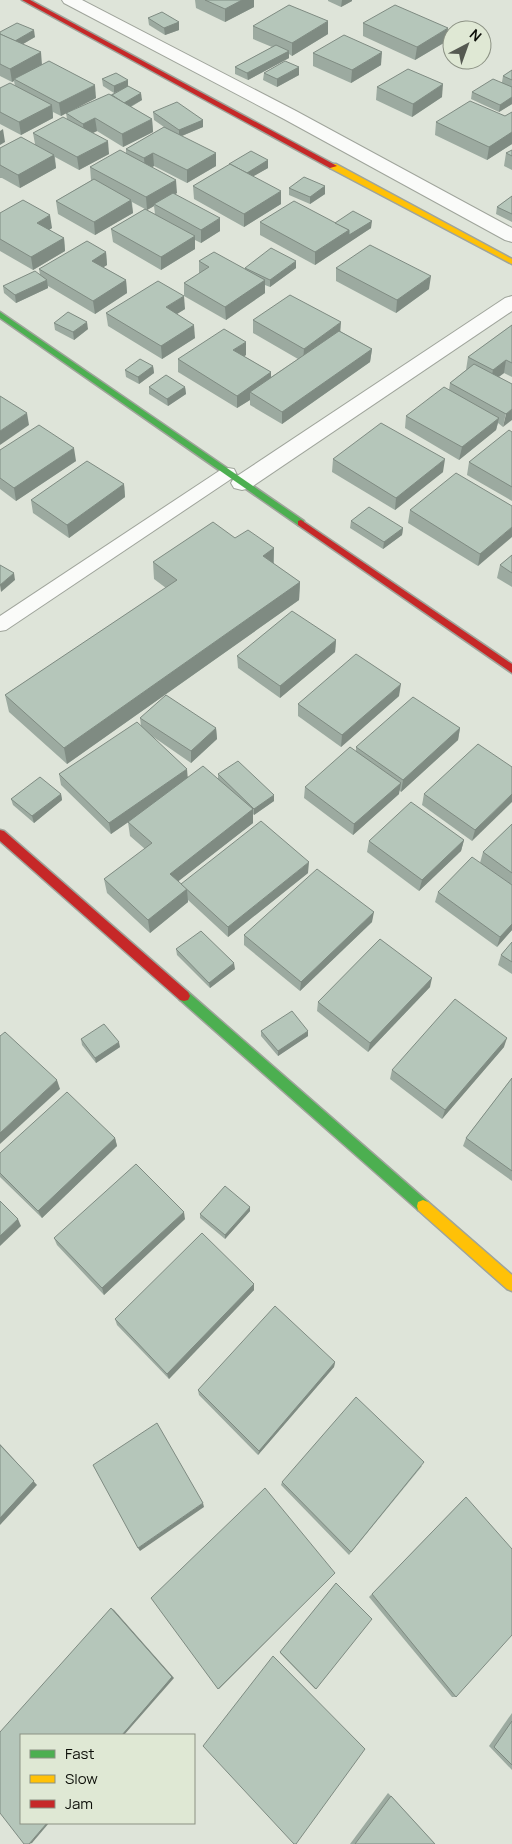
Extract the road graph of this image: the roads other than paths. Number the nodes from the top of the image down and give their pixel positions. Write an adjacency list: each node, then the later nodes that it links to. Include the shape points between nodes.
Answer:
1 (25, 0): 4 (street)
2 (70, 0): 3 (street)
3 (512, 236)
4 (512, 262)
5 (512, 302): 7 (street)
6 (0, 314): 7 (street)
7 (235, 478): 8 (lane); 9 (street)
8 (0, 625)
9 (512, 669)
10 (0, 834): 11 (street)
11 (512, 1284)

